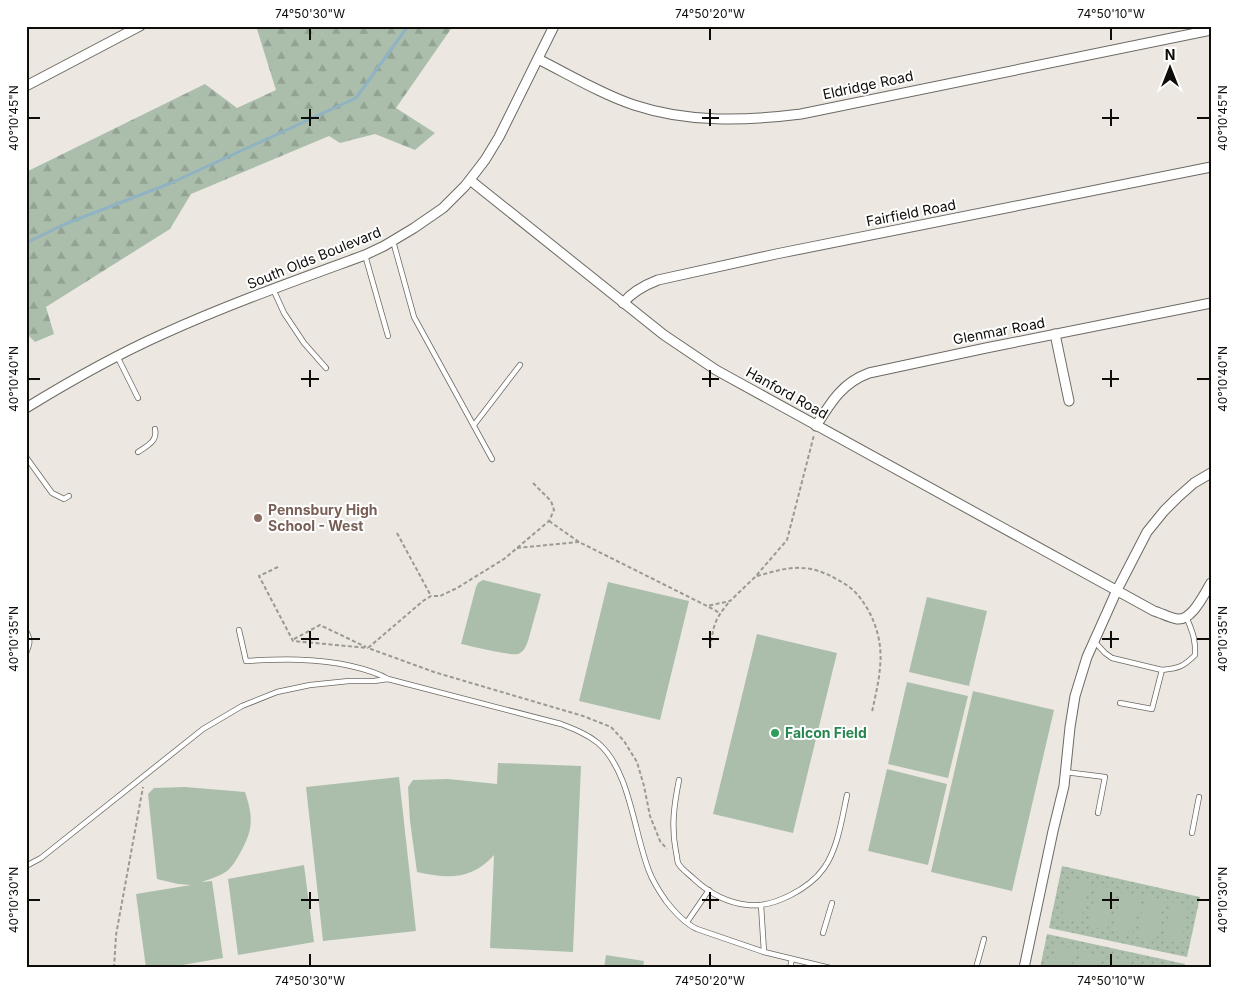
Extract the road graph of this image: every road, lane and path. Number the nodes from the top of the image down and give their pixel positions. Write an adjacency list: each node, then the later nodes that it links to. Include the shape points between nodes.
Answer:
1 (140, 26): 5 (street)
2 (554, 26): 4 (street, South Olds Boulevard)
3 (1211, 30): 4 (street, Eldridge Road, via 800,114 740,120 680,116 634,104 602,92)
4 (538, 59): 7 (street, South Olds Boulevard, via 499,137)
5 (26, 86)
6 (1211, 167): 11 (street, Fairfield Road, via 658,280 632,293)
7 (470, 180): 8 (street, South Olds Boulevard, via 443,208); 11 (street, Hanford Road)
8 (393, 241): 9 (street, South Olds Boulevard); 21 (lane, via 414,317)
9 (365, 254): 10 (street, South Olds Boulevard); 14 (lane)
10 (273, 290): 15 (street, South Olds Boulevard, via 201,317); 17 (lane, via 304,343)
11 (623, 303): 22 (street, Hanford Road, via 693,356)
12 (1211, 303): 13 (street, Glenmar Road)
13 (1055, 334): 19 (street); 22 (street, Glenmar Road, via 860,376 839,392)
14 (388, 336)
15 (117, 356): 18 (lane); 20 (street, South Olds Boulevard)
16 (520, 365): 21 (lane)
17 (326, 368)
18 (138, 398)
19 (1069, 401)
20 (26, 408)
21 (474, 426): 26 (lane)
22 (816, 426): 35 (path, via 787,540); 37 (street, Hanford Road)
23 (155, 429): 24 (lane, via 155,438)
24 (138, 452)
25 (26, 457): 29 (lane, via 52,494 64,499)
26 (492, 459)
27 (1211, 473): 37 (street, via 1194,483 1164,511 1143,540)
28 (533, 483): 30 (path, via 551,501 554,510)
29 (69, 496)
30 (549, 520): 32 (path); 33 (path)
31 (397, 533): 38 (path)
32 (579, 542): 33 (path); 40 (path)
33 (517, 548): 38 (path, via 457,588 440,596)
34 (278, 567): 45 (path, via 259,576)
35 (755, 577): 39 (path); 53 (path, via 778,570 803,568 822,572 855,592 874,622 880,648 881,666)
36 (1211, 583): 42 (street, via 1196,607)
37 (1117, 590): 42 (street, Hanford Road, via 1176,619); 46 (street)
38 (431, 596): 47 (path)
39 (730, 601): 40 (path); 41 (path)
40 (707, 606): 41 (path)
41 (720, 613): 48 (path, via 714,623)
42 (1186, 616): 50 (lane, via 1196,645 1195,655 1186,664)
43 (239, 630): 51 (lane, via 246,661 273,659 338,663 377,672)
44 (26, 631): 49 (lane, via 30,644)
45 (293, 640): 47 (path); 47 (path, via 320,625)
46 (1094, 641): 50 (lane, via 1112,658); 54 (street, via 1075,696)
47 (368, 648): 61 (path, via 611,727 636,762 660,841)
48 (710, 648)
49 (26, 653)
50 (1162, 670): 52 (lane, via 1152,709)
51 (388, 679): 55 (lane, via 310,684 255,700 203,729); 66 (lane, via 561,724 599,744 615,763 623,782 652,879 670,906)
52 (1120, 703)
53 (872, 712)
54 (1065, 772): 59 (lane, via 1105,777); 75 (street)
55 (144, 777): 62 (lane, via 41,858); 71 (path, via 116,935)
56 (680, 780): 61 (lane, via 674,802 673,835)
57 (848, 795): 65 (lane, via 834,850 824,869 805,887)
58 (1199, 797): 60 (lane)
59 (1098, 813)
60 (1192, 833)
61 (678, 864): 63 (lane)
62 (26, 866)
63 (709, 890): 65 (lane, via 738,903); 66 (lane)
64 (832, 903): 67 (lane)
65 (762, 904): 69 (lane)
66 (687, 922): 69 (lane, via 697,929)
67 (823, 934)
68 (984, 939): 74 (lane)
69 (764, 952): 70 (lane)
70 (792, 959): 72 (lane); 73 (lane)
71 (114, 968)
72 (790, 968)
73 (830, 968)
74 (976, 968)
75 (1024, 968)

